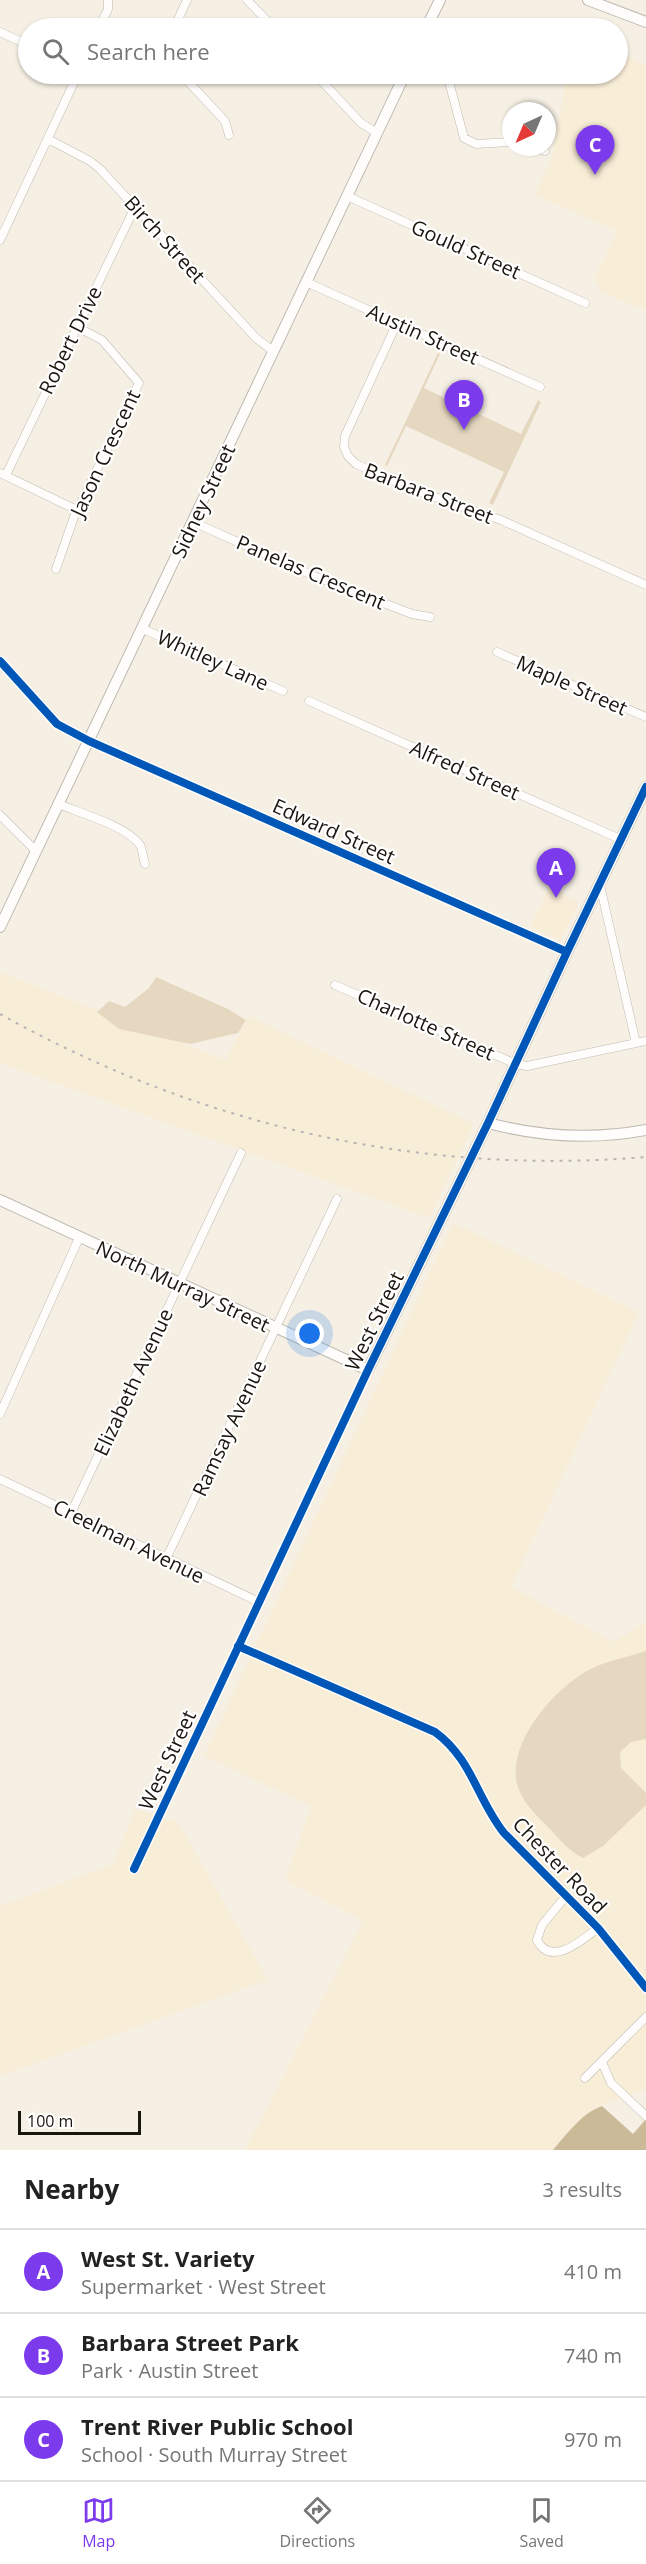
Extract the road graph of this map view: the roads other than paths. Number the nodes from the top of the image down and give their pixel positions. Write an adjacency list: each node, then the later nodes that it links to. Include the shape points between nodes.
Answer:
1 (108, 0): 6 (street)
2 (188, 0): 7 (street)
3 (247, 0): 8 (street)
4 (440, 0): 9 (street)
5 (588, 0): 10 (street)
6 (104, 18)
7 (179, 18)
8 (264, 18)
9 (433, 18)
10 (646, 22)
11 (0, 32): 12 (street)
12 (18, 40)
13 (73, 84): 20 (street)
14 (190, 84): 19 (street, via 225,121)
15 (324, 84): 18 (street, via 361,123)
16 (400, 84): 18 (street, Sidney Street)
17 (450, 84): 21 (street, via 464,138 476,144)
18 (377, 133): 22 (street, Sidney Street)
19 (229, 135)
20 (48, 140): 23 (street, Birch Street, via 90,161); 24 (street)
21 (502, 143)
22 (347, 196): 25 (street, Sidney Street); 26 (street, Gould Street)
23 (136, 205): 28 (street, Robert Drive); 29 (street, Birch Street, via 177,254)
24 (0, 240)
25 (306, 282): 27 (street, Austin Street); 29 (street, Sidney Street)
26 (585, 303)
27 (397, 323): 30 (street, Austin Street); 35 (street, Barbara Street, via 345,436 348,456 356,464 412,489 501,520)
28 (76, 327): 31 (street, Robert Drive); 32 (street, Jason Crescent, via 102,340 139,383)
29 (273, 351): 33 (street, Sidney Street)
30 (540, 387)
31 (3, 474): 32 (street)
32 (77, 510): 34 (street, Jason Crescent)
33 (193, 522): 36 (street, Panelas Crescent, via 314,576 411,614); 37 (street, Sidney Street)
34 (56, 569)
35 (646, 585)
36 (430, 617)
37 (143, 629): 40 (street, Whitley Lane); 43 (street, Sidney Street)
38 (497, 652): 42 (street, Maple Street)
39 (0, 661): 43 (street, Edward Street, via 57,724)
40 (283, 691)
41 (309, 701): 47 (street, Alfred Street)
42 (646, 717)
43 (89, 741): 45 (street, Sidney Street); 52 (street, Edward Street)
44 (646, 787): 47 (street, West Street)
45 (58, 804): 48 (street, Sidney Street); 49 (street, via 134,839 143,851)
46 (0, 815): 48 (street)
47 (621, 839): 50 (street, West Street)
48 (36, 850): 51 (street, Sidney Street)
49 (145, 864)
50 (600, 885): 52 (street, West Street); 55 (street)
51 (0, 927)
52 (567, 952): 56 (street, West Street)
53 (335, 985): 56 (street, Charlotte Street)
54 (646, 1041): 55 (street)
55 (636, 1043): 56 (street, via 527,1066)
56 (516, 1064): 57 (street, West Street)
57 (488, 1123): 58 (street, via 521,1132 569,1136 611,1136); 65 (street, West Street)
58 (646, 1130)
59 (241, 1153): 63 (street, Elizabeth Avenue)
60 (337, 1199): 64 (street, Ramsay Avenue)
61 (0, 1200): 62 (street, North Murray Street)
62 (79, 1238): 63 (street, North Murray Street); 66 (street)
63 (179, 1284): 64 (street, North Murray Street); 68 (street, Elizabeth Avenue)
64 (276, 1329): 65 (street, North Murray Street); 69 (street, Ramsay Avenue)
65 (368, 1370): 70 (street, West Street)
66 (0, 1414)
67 (0, 1479): 68 (street, Creelman Avenue)
68 (71, 1513): 69 (street, Creelman Avenue)
69 (166, 1559): 70 (street, Creelman Avenue)
70 (259, 1602): 71 (street, West Street)
71 (238, 1646): 72 (street, West Street); 73 (street, Chester Road, via 435,1732 451,1744 464,1760 498,1826)
72 (134, 1869)
73 (566, 1896): 74 (street, Chester Road); 74 (street, Chester Road, via 542,1925 537,1940 540,1946 558,1953)
74 (598, 1928): 75 (street, Chester Road)
75 (646, 1988)
76 (646, 2017): 77 (street)
77 (602, 2062): 78 (street); 79 (street, via 611,2083)
78 (585, 2078)
79 (646, 2116)

